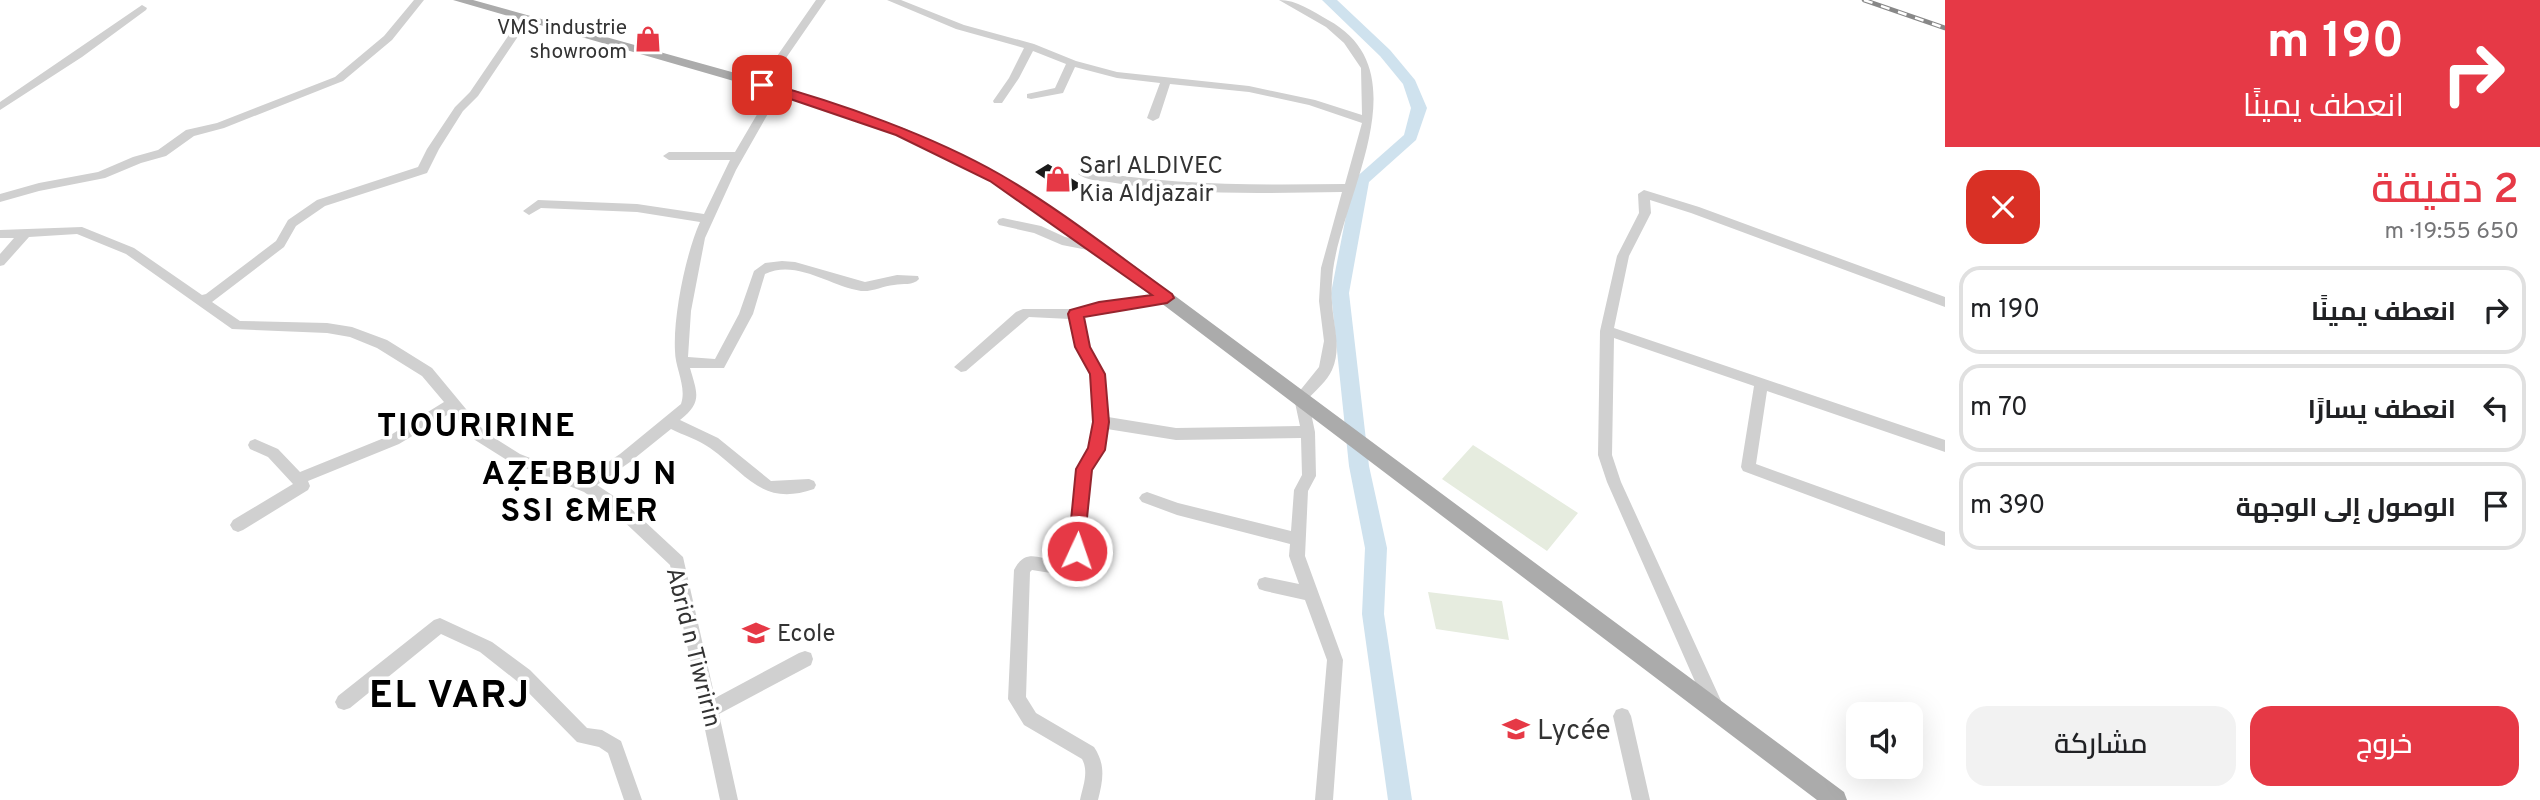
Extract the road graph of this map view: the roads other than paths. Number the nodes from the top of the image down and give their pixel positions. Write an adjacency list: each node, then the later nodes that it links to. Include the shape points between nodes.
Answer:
1 (419, 0): 21 (street, via 388,38 339,79 220,126 190,133 162,153 101,175)
2 (459, 0): 7 (main road)
3 (821, 0): 11 (street)
4 (892, 0): 8 (street, via 960,27)
5 (1284, 0): 16 (street, via 1330,25 1348,41 1366,68)
6 (142, 8): 14 (street)
7 (516, 16): 11 (main road); 31 (street, via 520,26 459,109 423,170 321,203 292,223 280,244)
8 (1030, 46): 9 (street); 13 (street)
9 (1072, 63): 10 (street); 12 (street, via 1059,91)
10 (1166, 81): 15 (street); 16 (street, via 1249,89 1311,102)
11 (770, 87): 18 (street); 27 (main road, via 901,132 983,172)
12 (1031, 96)
13 (998, 101)
14 (0, 107)
15 (1153, 118)
16 (1368, 121): 20 (street)
17 (669, 156): 18 (street)
18 (739, 156): 23 (street)
19 (1084, 174): 20 (street, via 1125,183 1231,189)
20 (1348, 188): 38 (street, via 1327,268 1325,301 1331,341 1326,369)
21 (0, 198)
22 (528, 211): 23 (street, via 538,204 637,208)
23 (707, 219): 35 (street, via 690,274)
24 (1003, 222): 27 (street, via 1037,229 1062,242)
25 (26, 232): 26 (street, Abrid n Tiwririn); 28 (street); 31 (street, Abrid n Tiwririn, via 78,230 99,237 131,251)
26 (0, 234)
27 (1098, 248): 30 (main road)
28 (0, 262)
29 (913, 279): 35 (street, via 889,279 862,287 826,273 765,267 719,364)
30 (1167, 298): 33 (street); 38 (main road)
31 (202, 300): 39 (street, Abrid n Tiwririn, via 237,326 327,328 382,344 427,372)
32 (1945, 302): 34 (street, via 1644,194 1645,213 1623,256)
33 (1076, 314): 36 (street, via 1021,315); 41 (street, via 1082,347 1097,374)
34 (1608, 331): 37 (street); 56 (street, via 1605,455)
35 (682, 362): 40 (street, via 691,395 687,407)
36 (961, 367)
37 (1761, 384): 44 (street); 50 (street, via 1748,467)
38 (1301, 398): 42 (street); 56 (main road)
39 (453, 404): 45 (street, via 394,440); 47 (street, Abrid n Tiwririn, via 480,436 514,458)
40 (670, 422): 46 (street, via 713,442 767,486); 47 (street)
41 (1101, 422): 42 (street, via 1176,435); 61 (street, via 1096,450 1084,469 1073,559 1057,567 1028,562 1022,570 1017,699 1030,719 1088,753 1096,769)
42 (1308, 432): 51 (street, via 1309,476 1301,490)
43 (255, 444): 45 (street, via 273,453)
44 (1945, 446)
45 (298, 479): 49 (street, via 303,486)
46 (809, 485)
47 (584, 486): 57 (street, Abrid n Tiwririn, via 622,510 677,562)
48 (1147, 498): 51 (street)
49 (238, 525)
50 (1945, 538)
51 (1298, 539): 53 (street, via 1297,556)
52 (1265, 584): 53 (street)
53 (1311, 594): 62 (street, via 1335,660)
54 (805, 659): 57 (street)
55 (344, 702): 59 (street, via 440,625 486,647 524,676 583,736 615,747)
56 (1714, 707): 64 (main road)
57 (711, 709): 60 (street, Abrid n Tiwririn)
58 (1622, 716): 63 (street)
59 (633, 800)
60 (729, 800)
61 (1089, 800)
62 (1324, 800)
63 (1641, 800)
64 (1836, 800)

